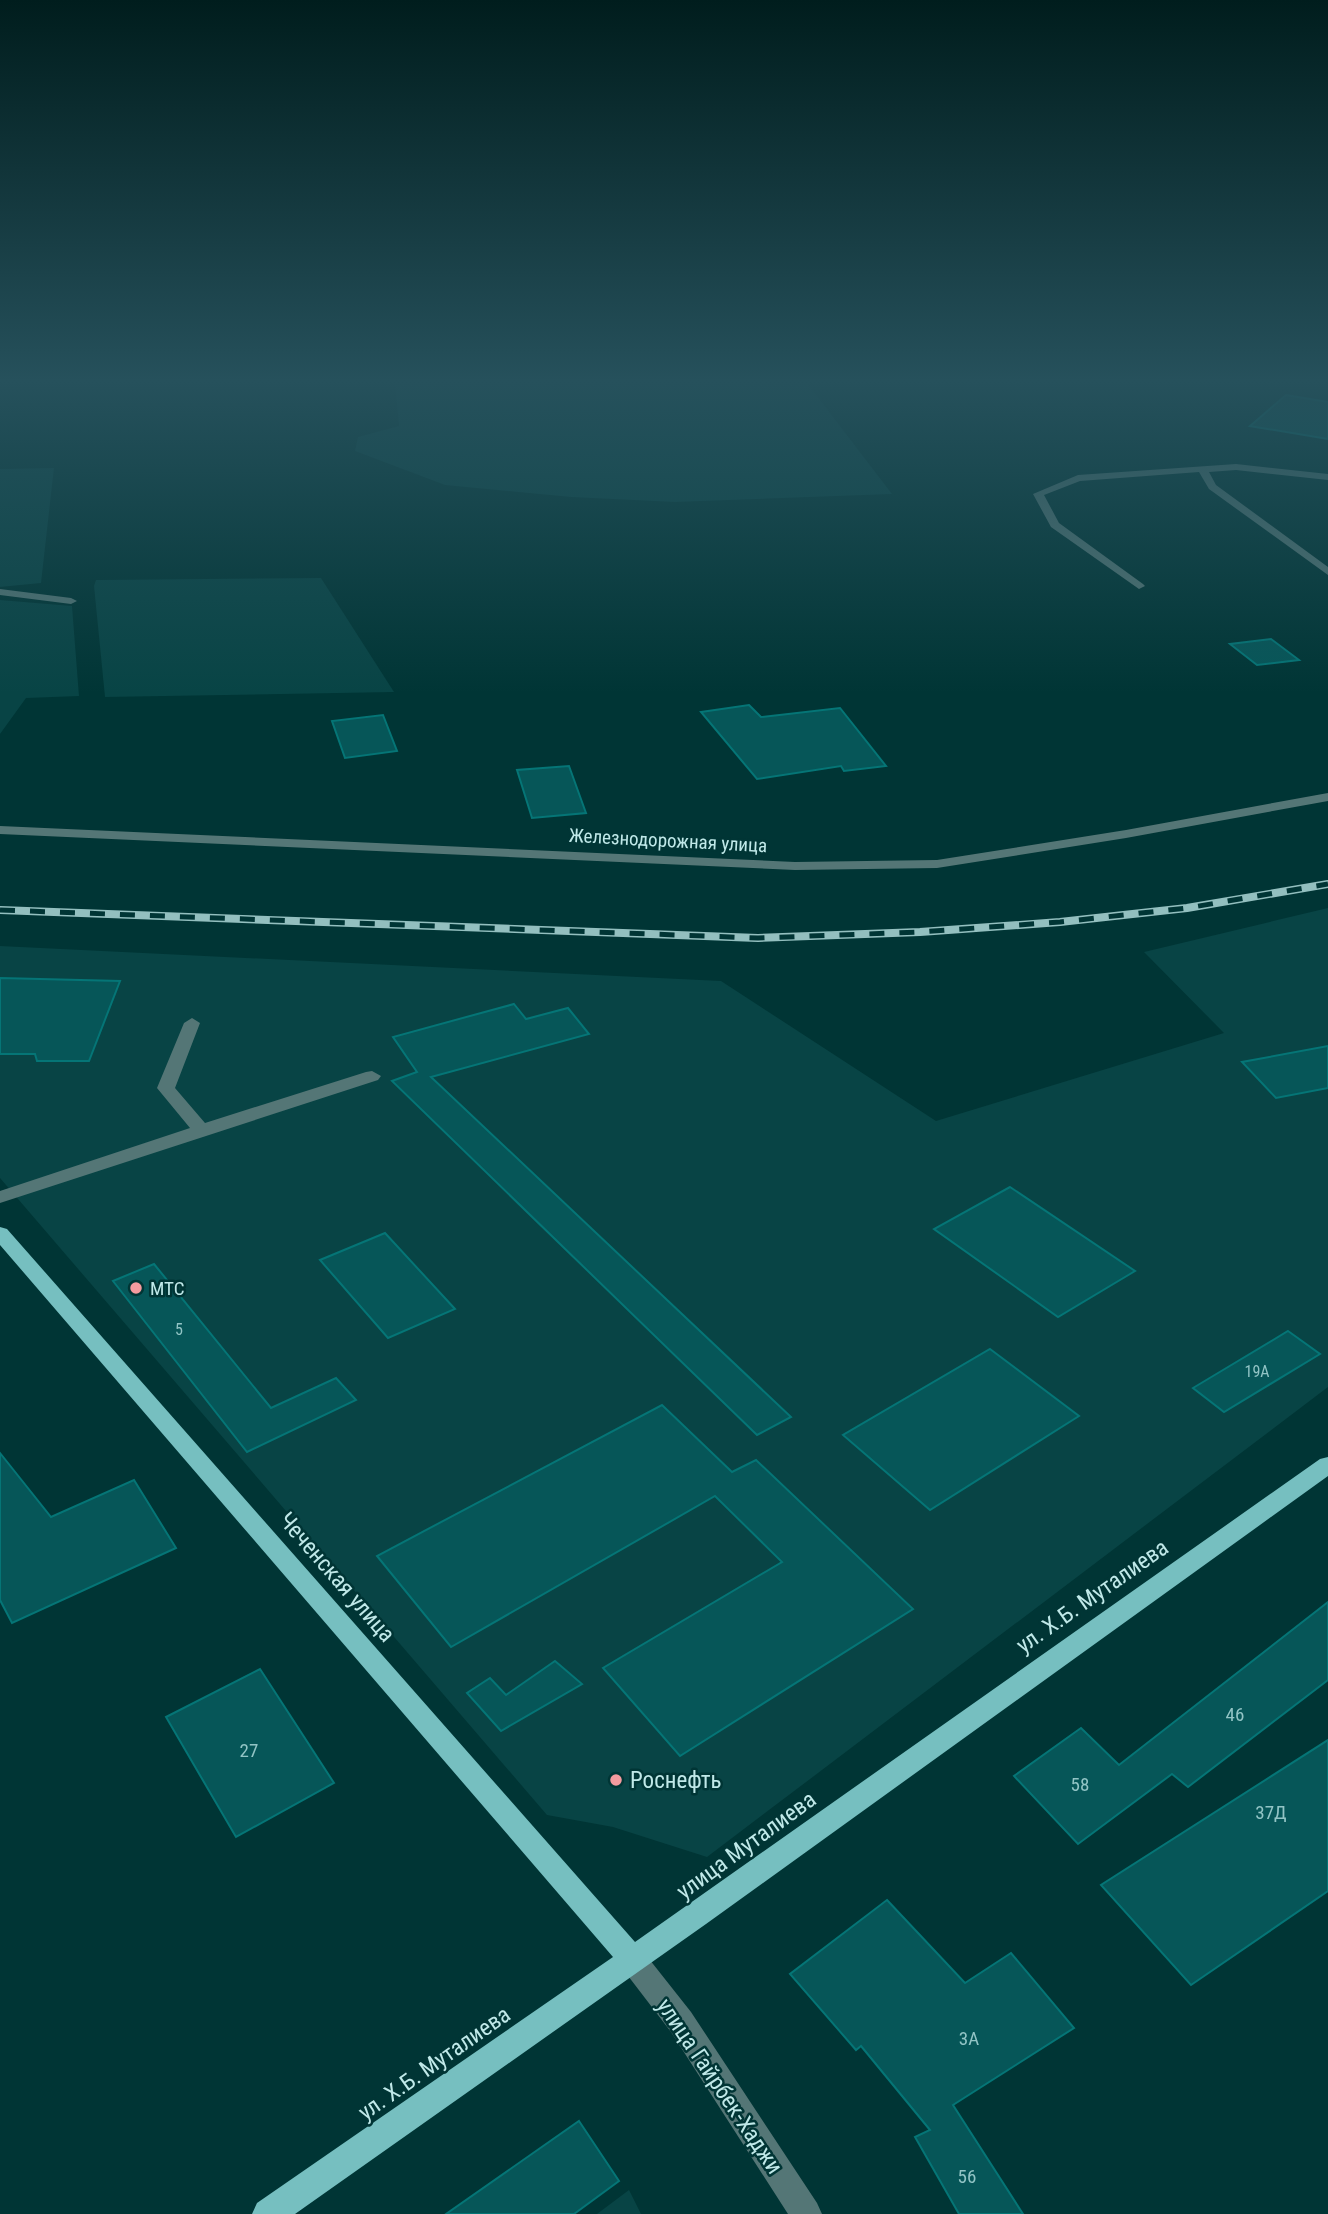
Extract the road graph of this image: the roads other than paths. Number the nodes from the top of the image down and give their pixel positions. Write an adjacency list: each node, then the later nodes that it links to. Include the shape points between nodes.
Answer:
1 (1057, 486): 4 (street, via 1038,494 1055,525)
2 (1212, 486): 3 (street)
3 (1328, 572)
4 (1139, 586)
5 (0, 592): 6 (street)
6 (71, 601)
7 (1328, 797): 8 (street, Железнодорожная улица, via 937,864 795,866)
8 (0, 830)
9 (192, 1023): 11 (street, via 166,1088)
10 (372, 1076): 11 (street)
11 (201, 1130): 12 (street)
12 (0, 1197)
13 (0, 1233): 16 (main road, Чеченская улица)
14 (1328, 1465): 15 (main road, ул. Х.Б. Муталиева)
15 (891, 1775): 16 (main road, улица Муталиева)
16 (632, 1959): 17 (main road, ул. Х.Б. Муталиева); 18 (street, улица Гайрбек-Хаджи, via 681,2022)
17 (268, 2214)
18 (806, 2214)

